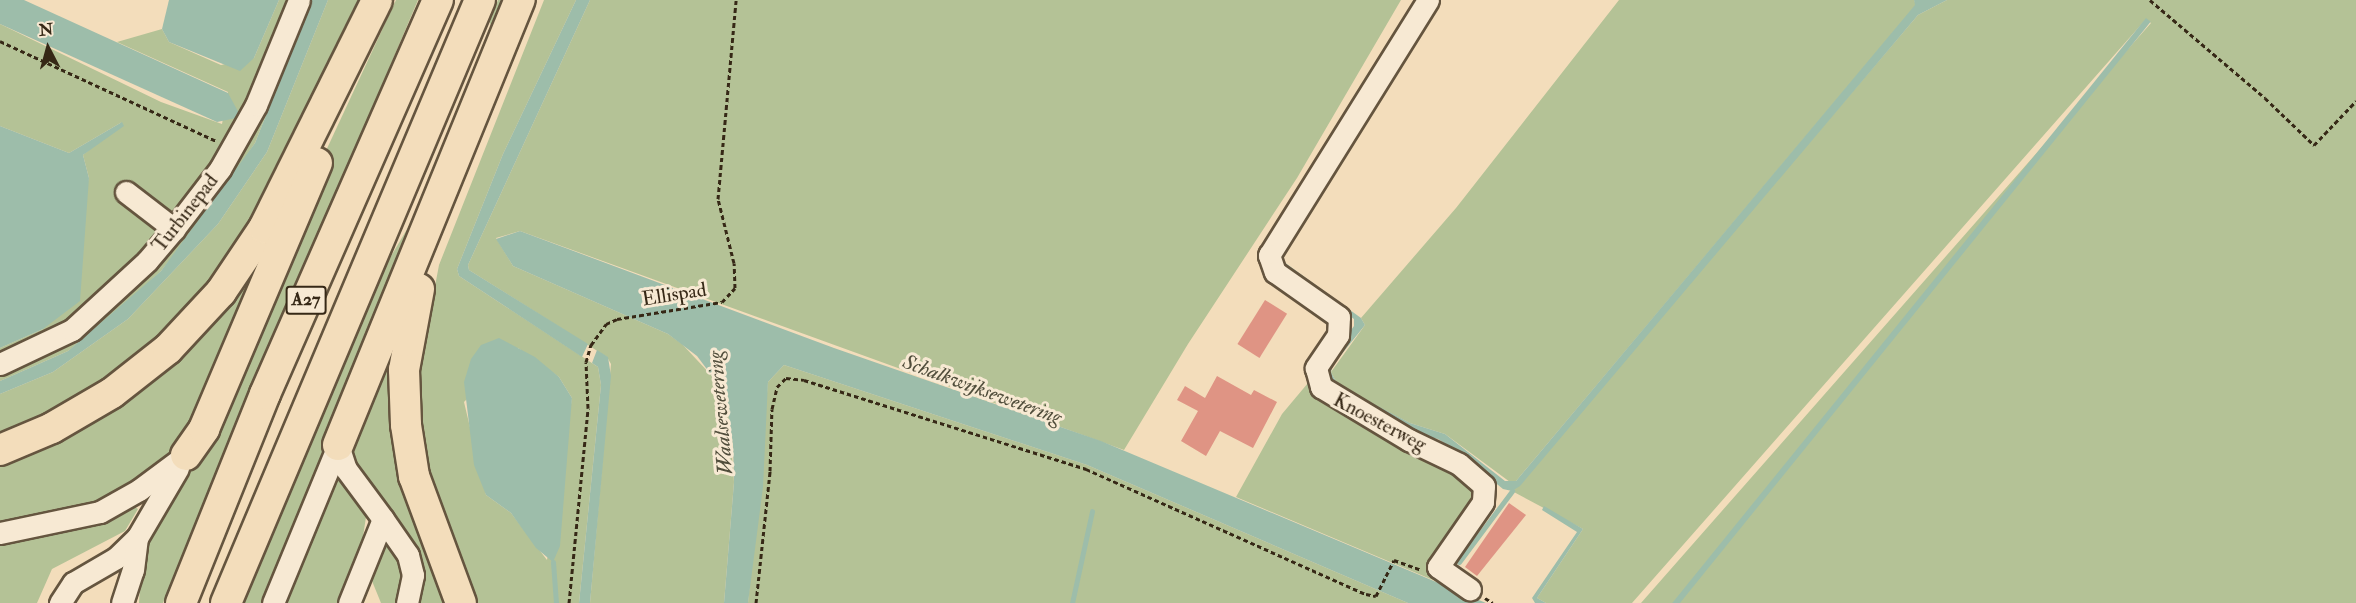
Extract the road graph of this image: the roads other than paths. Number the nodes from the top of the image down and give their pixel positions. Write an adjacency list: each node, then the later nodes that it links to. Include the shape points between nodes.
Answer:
1 (299, 0): 10 (street, Turbinepad, via 256,105 232,148)
2 (377, 0): 13 (highway, via 264,228 221,292 168,349 112,393 52,428)
3 (383, 0): 14 (highway, A27, via 356,75 204,429)
4 (438, 0): 21 (highway, A27, via 265,394)
5 (480, 0): 22 (highway, A27)
6 (520, 0): 8 (highway)
7 (1428, 0): 18 (street, Knoesterweg, via 1269,255 1275,272 1339,317 1338,335 1316,368 1321,387 1409,440 1459,464 1484,486 1483,501 1438,567)
8 (461, 148): 12 (highway); 26 (highway, via 414,306 404,370 406,425 414,476)
9 (126, 192): 10 (street)
10 (174, 229): 11 (street, Turbinepad, via 147,261 72,330)
11 (0, 364)
12 (338, 445): 15 (street, via 346,469); 23 (street)
13 (0, 450)
14 (186, 455): 16 (street, A27, via 139,490 100,512); 17 (street, A27, via 154,503)
15 (383, 519): 24 (street); 25 (street, via 408,555 413,575)
16 (0, 533)
17 (137, 538): 19 (street, A27, via 116,558 73,583); 20 (street, A27, via 134,570)
18 (1470, 589)
19 (60, 603)
20 (122, 603)
21 (181, 603)
22 (226, 603)
23 (273, 603)
24 (349, 603)
25 (407, 603)
26 (461, 603)

